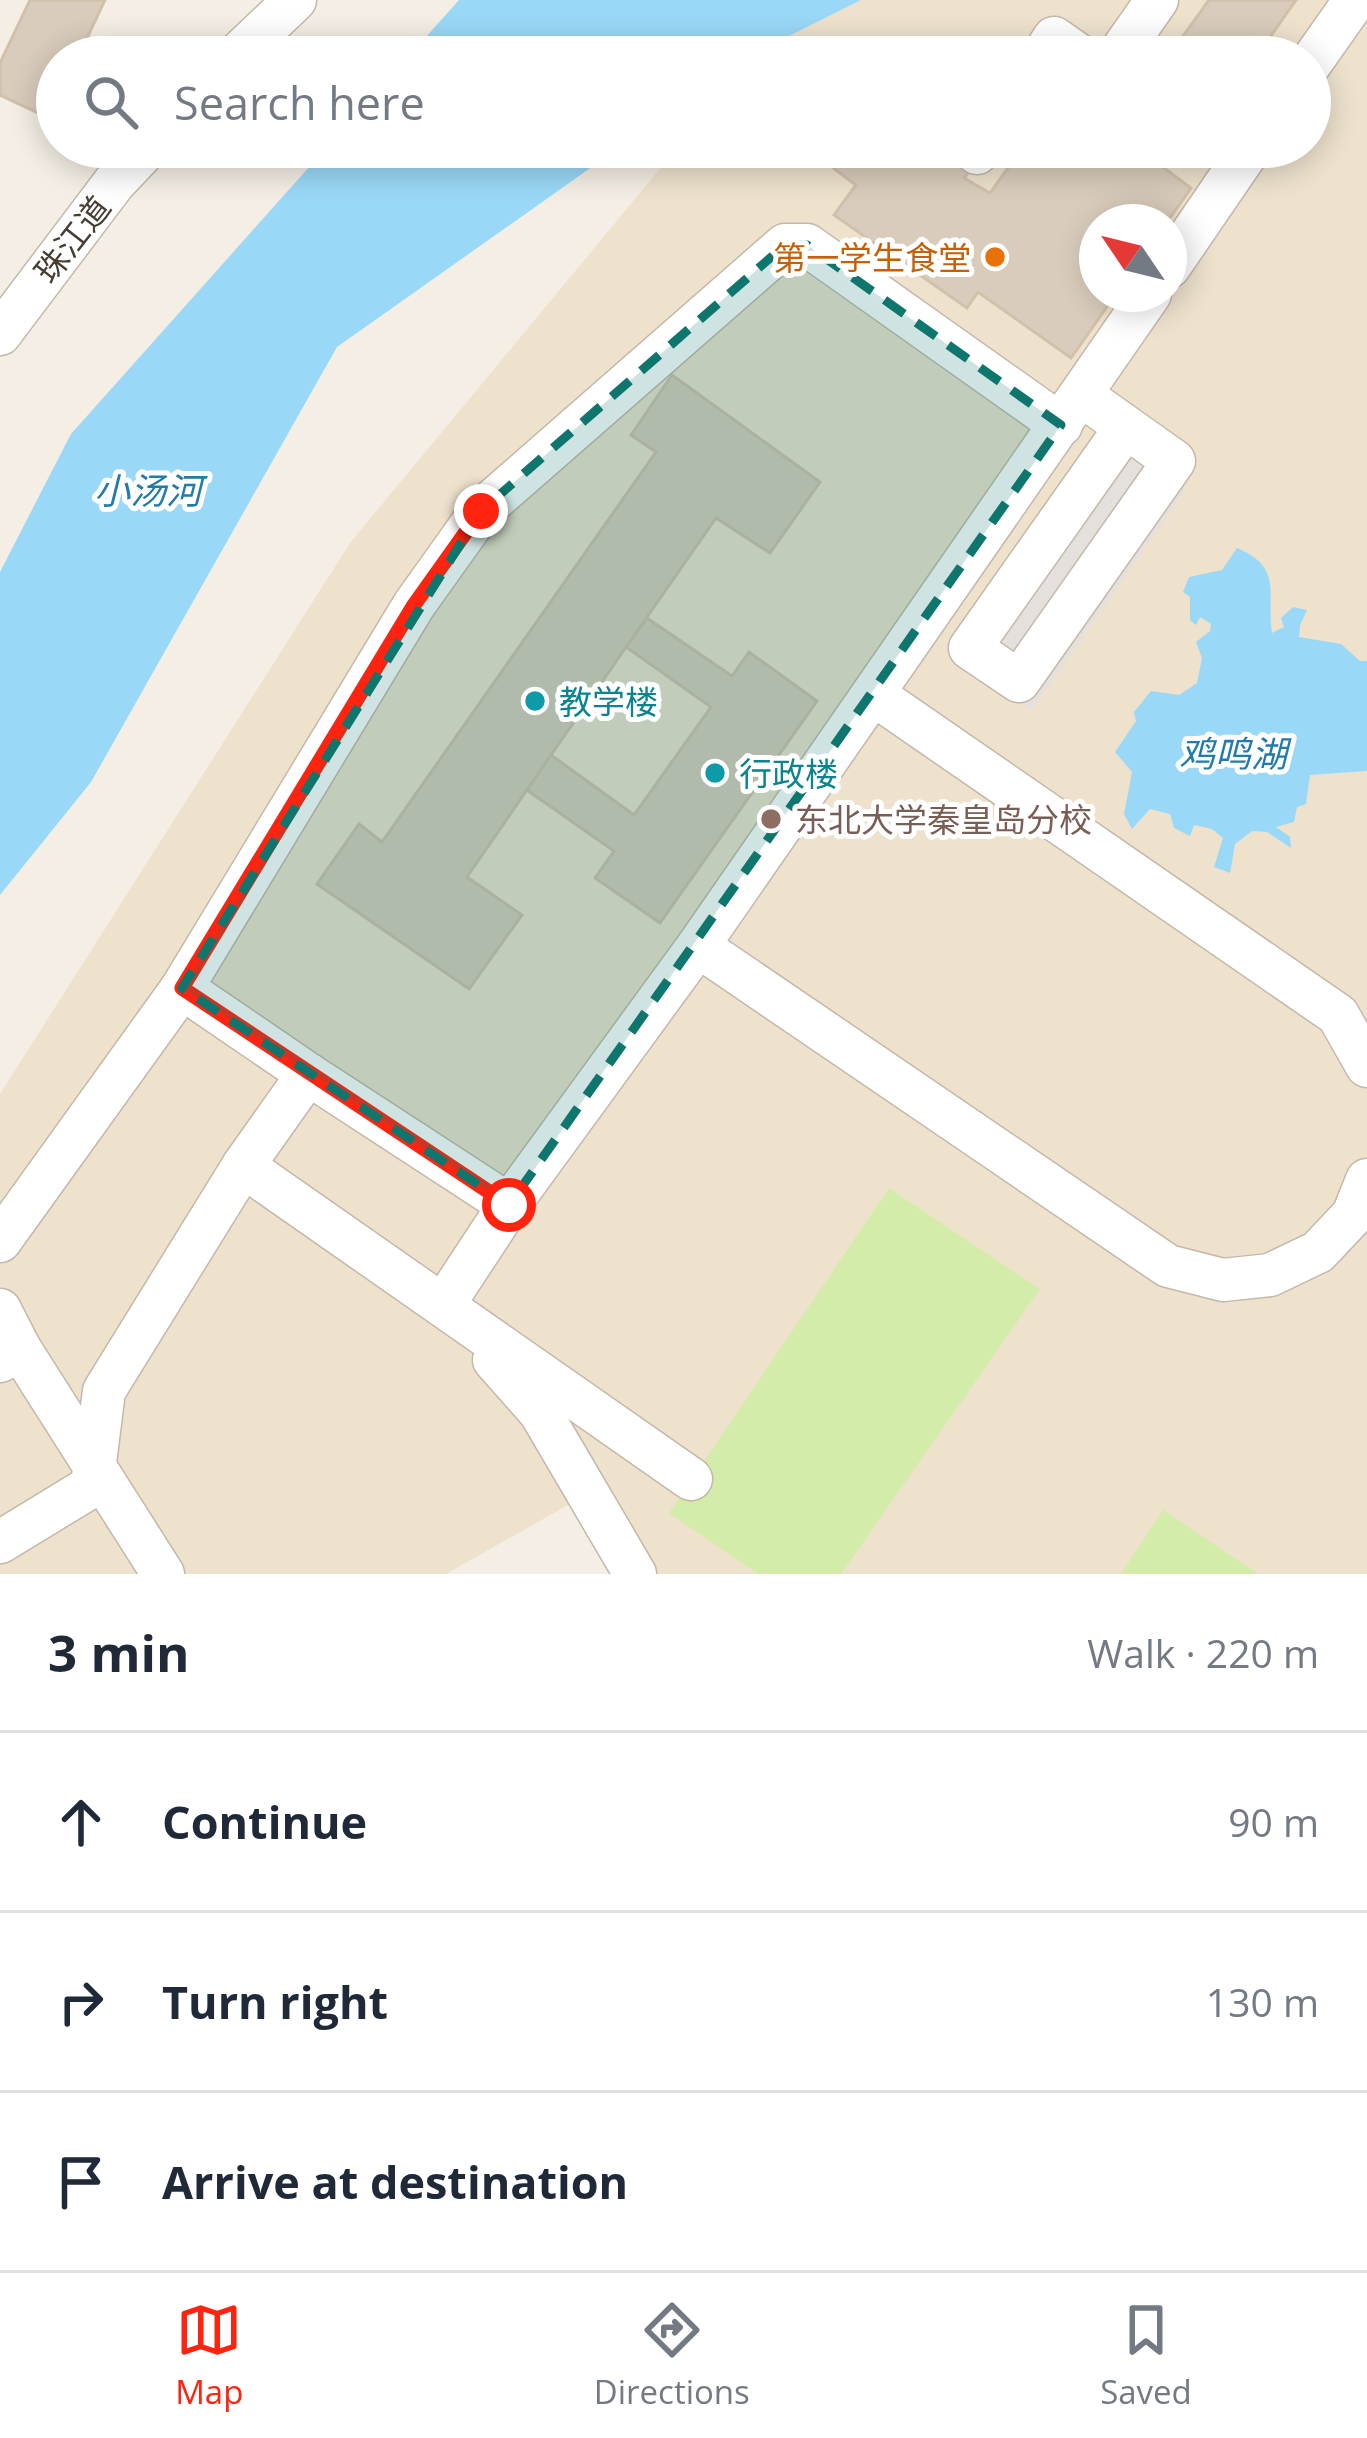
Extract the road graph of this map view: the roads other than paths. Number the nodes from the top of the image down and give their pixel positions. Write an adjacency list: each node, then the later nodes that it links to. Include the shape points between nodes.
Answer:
1 (295, 0): 4 (street)
2 (1156, 0): 5 (street)
3 (1355, 0): 6 (street)
4 (257, 36)
5 (1132, 36)
6 (1330, 36)
7 (128, 168): 11 (street, 珠江道)
8 (1224, 168): 9 (street)
9 (1187, 235)
10 (1138, 312): 12 (street)
11 (0, 334)
12 (1071, 410): 13 (street); 14 (street); 16 (street, via 807,245 785,245 481,511 414,605)
13 (1126, 427): 13 (street, via 1174,461 1019,682 970,648)
14 (873, 694): 15 (street); 17 (street, via 1339,1015)
15 (698, 946): 20 (street); 21 (street, via 1168,1266 1223,1280 1270,1274 1318,1252)
16 (182, 988): 18 (street); 22 (street)
17 (1367, 1066)
18 (308, 1073): 19 (street); 20 (street)
19 (243, 1166): 23 (street); 26 (street, via 104,1390)
20 (509, 1205): 23 (street)
21 (1362, 1206)
22 (0, 1240)
23 (444, 1304): 27 (street); 30 (street, via 539,1412)
24 (0, 1310): 25 (street)
25 (10, 1355): 26 (street)
26 (95, 1464): 28 (street, via 92,1486); 29 (street)
27 (691, 1480)
28 (0, 1542)
29 (163, 1574)
30 (635, 1574)

